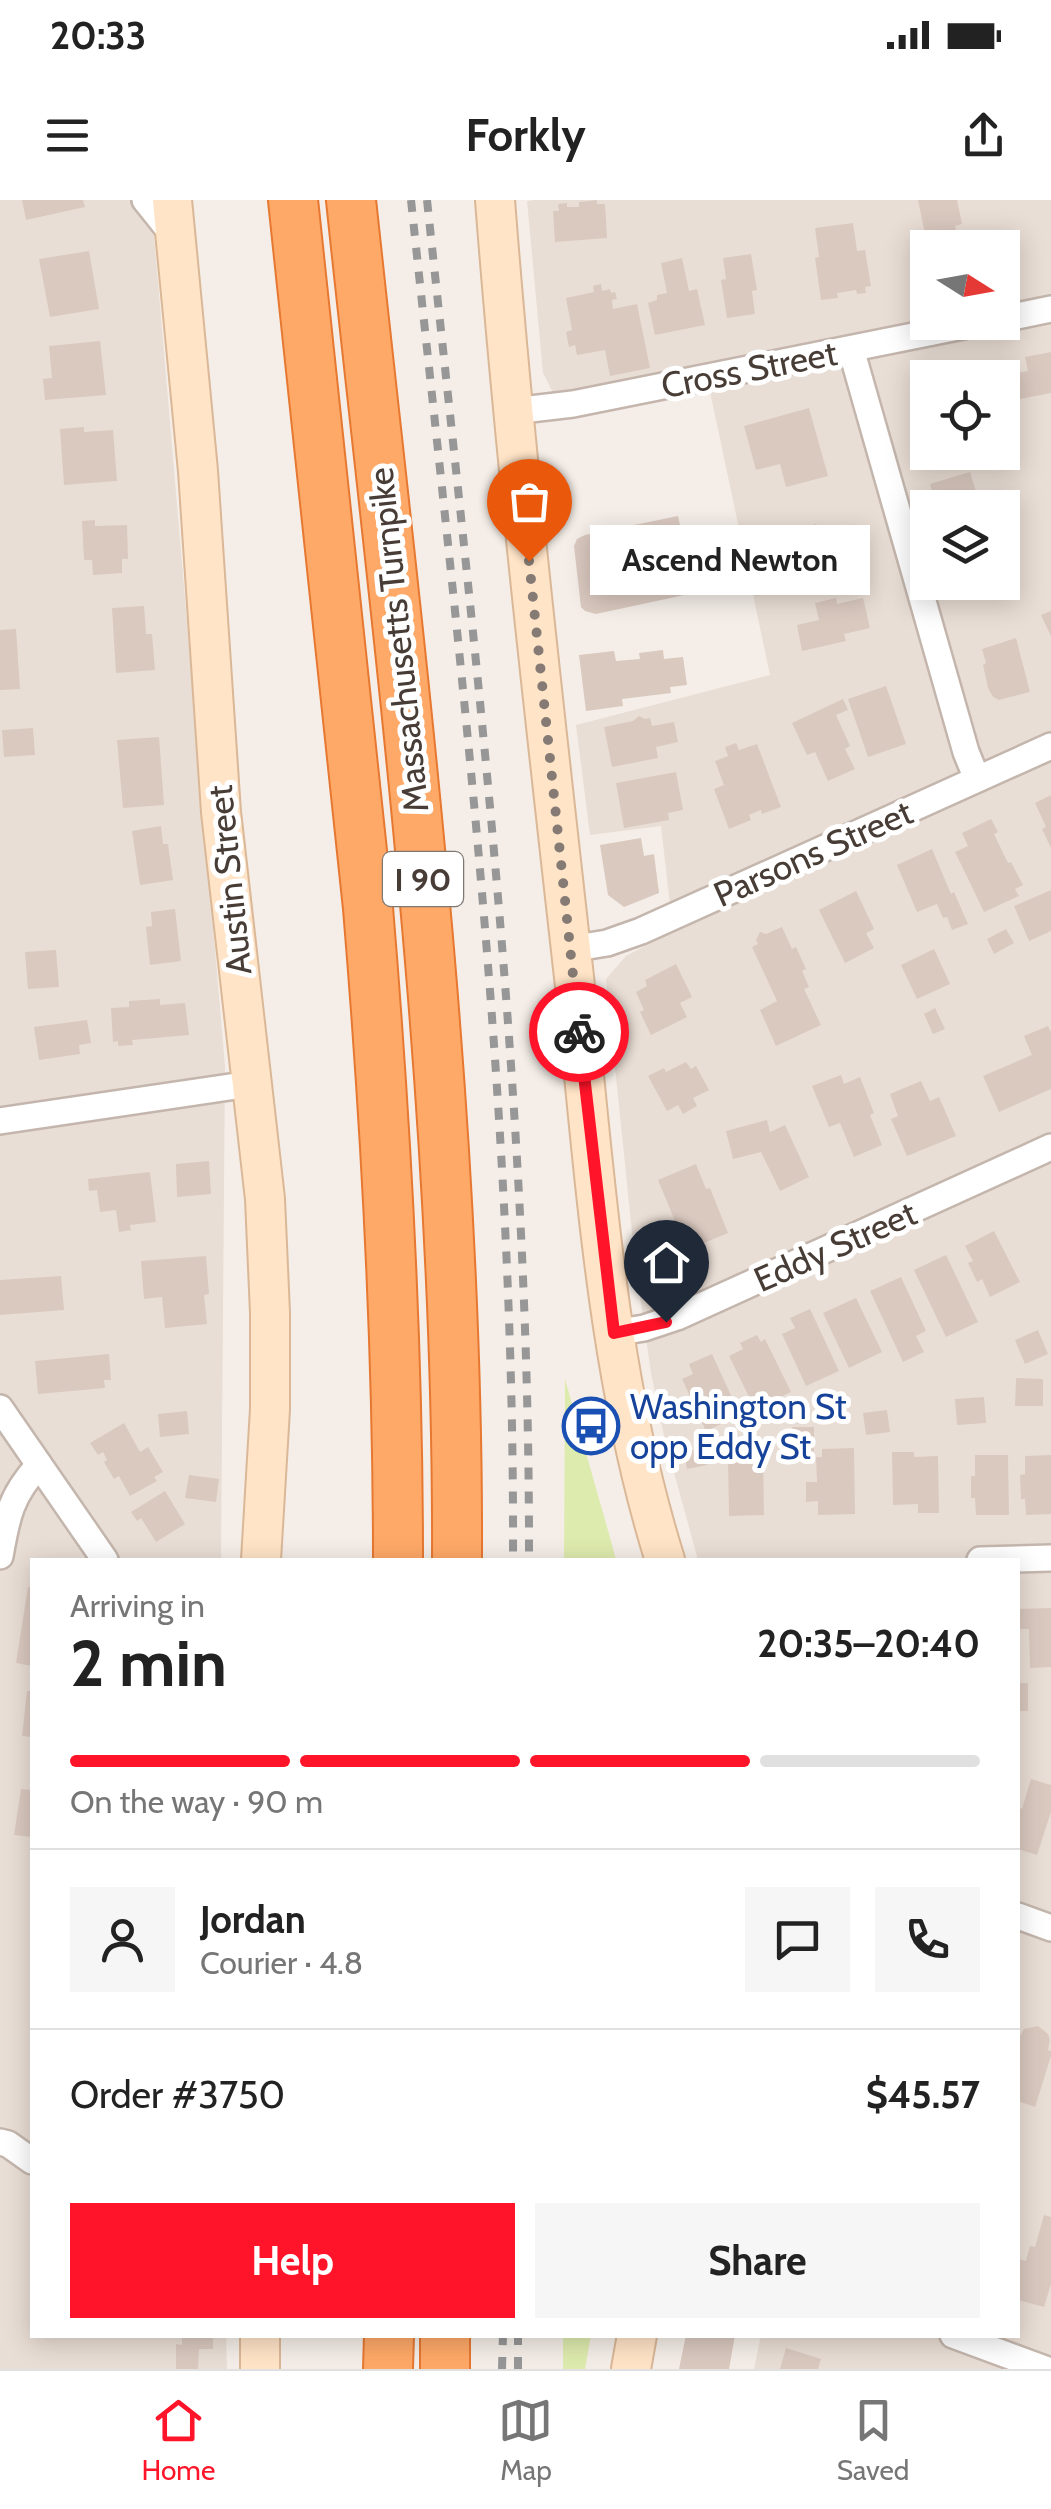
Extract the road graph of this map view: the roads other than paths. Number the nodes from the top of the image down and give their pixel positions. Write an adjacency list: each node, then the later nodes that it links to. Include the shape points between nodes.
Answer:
1 (145, 200): 6 (street)
2 (172, 200): 6 (main road, Austin Street)
3 (294, 200): 24 (highway, Massachusetts Turnpike / I 90, via 381,1067)
4 (351, 200): 25 (highway, Massachusetts Turnpike / I 90, via 439,1066)
5 (496, 200): 11 (main road)
6 (176, 240): 15 (main road, Austin Street, via 221,812)
7 (1051, 309): 8 (street)
8 (1020, 315)
9 (910, 337): 10 (street, Cross Street)
10 (851, 349): 11 (street, Cross Street); 13 (street)
11 (513, 411): 14 (main road)
12 (1051, 746): 13 (street, Parsons Street)
13 (977, 779): 14 (street, Parsons Street, via 640,931)
14 (570, 949): 18 (main road)
15 (250, 1084): 16 (street); 23 (main road, Austin Street, via 265,1198 270,1313)
16 (0, 1121)
17 (1051, 1147): 18 (street, Eddy Street, via 676,1318)
18 (614, 1333): 26 (main road)
19 (0, 1408): 20 (street)
20 (39, 1465): 21 (street, via 19,1487); 22 (street)
21 (0, 1556)
22 (104, 1558)
23 (261, 1558)
24 (398, 1558)
25 (457, 1558)
26 (664, 1558)
27 (1051, 1558): 28 (street)
28 (1020, 1559)
29 (1020, 1917): 30 (street)
30 (1051, 1928)
31 (0, 2142): 32 (street)
32 (30, 2160)
33 (260, 2338): 38 (main road)
34 (389, 2338): 39 (highway)
35 (445, 2338): 40 (highway)
36 (636, 2338): 41 (main road)
37 (962, 2338): 42 (street)
38 (260, 2369)
39 (388, 2369)
40 (445, 2369)
41 (630, 2369)
42 (1045, 2369)

